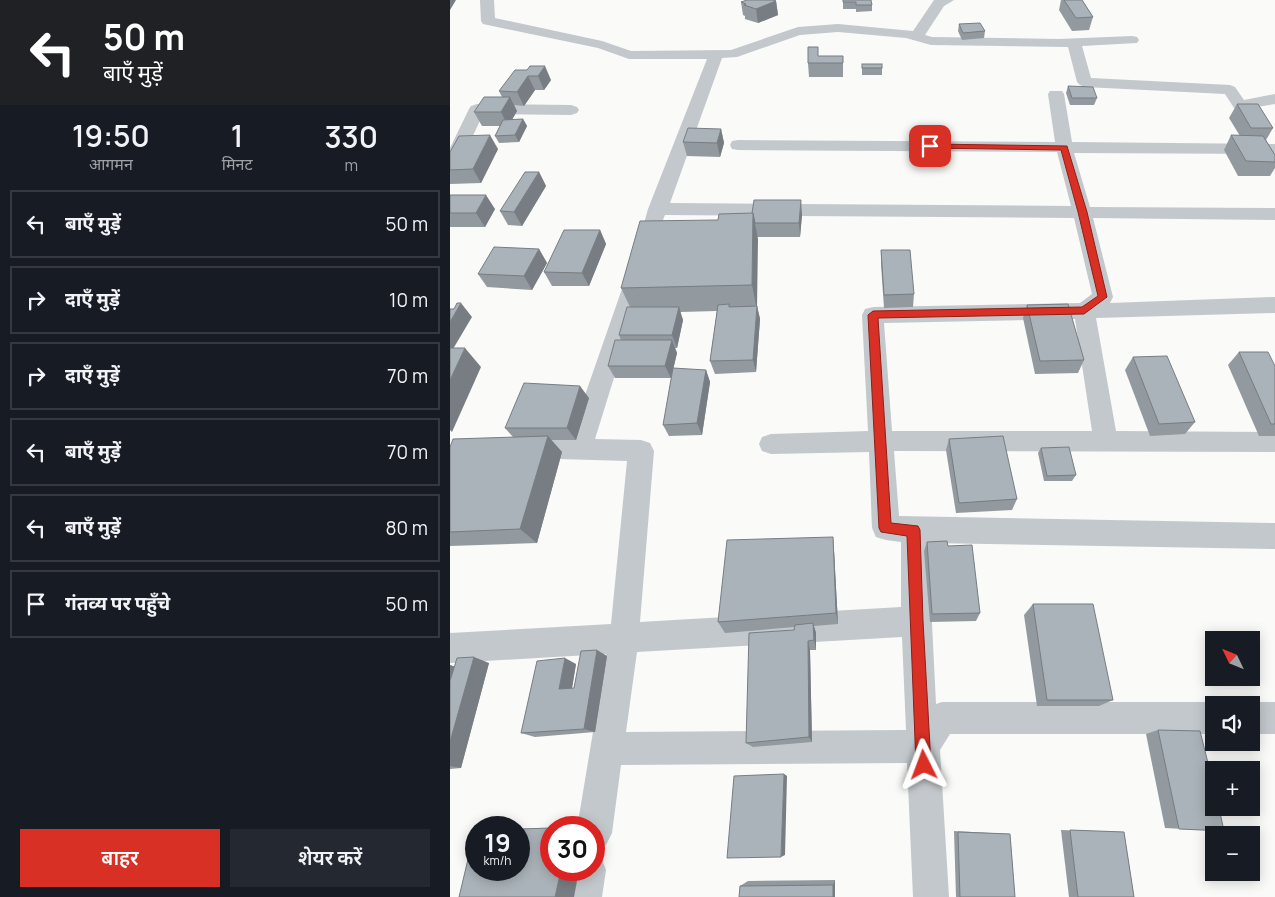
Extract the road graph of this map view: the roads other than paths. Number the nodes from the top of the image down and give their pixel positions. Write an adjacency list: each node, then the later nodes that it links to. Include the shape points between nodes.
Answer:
1 (487, 0): 6 (street, via 488,21 602,45 629,54)
2 (947, 0): 3 (street, via 938,3)
3 (916, 37): 5 (street, via 931,41); 6 (street, via 838,28 798,31 732,54)
4 (1132, 40): 5 (street)
5 (1074, 42): 8 (street, via 1085,82 1230,90 1240,105)
6 (716, 54): 14 (street)
7 (1056, 94): 11 (street)
8 (1275, 99)
9 (571, 110): 13 (street, via 477,109)
10 (738, 145): 11 (street)
11 (1064, 147): 12 (street); 15 (street)
12 (1275, 149)
13 (450, 166)
14 (657, 209): 15 (street); 24 (street)
15 (1082, 212): 16 (street); 18 (street, via 1103,297)
16 (1275, 214)
17 (1275, 305): 18 (street)
18 (1084, 310): 19 (street, via 873,315); 20 (street)
19 (880, 441): 20 (street); 22 (street); 25 (street, via 886,528)
20 (1106, 442): 21 (street)
21 (1275, 442)
22 (771, 444)
23 (500, 446): 24 (street)
24 (579, 449): 28 (street, via 641,451)
25 (914, 530): 26 (street); 27 (street)
26 (1275, 536)
27 (916, 621): 28 (street); 33 (street)
28 (624, 639): 29 (street); 34 (street)
29 (450, 648)
30 (1205, 718): 33 (street, via 942,718)
31 (1260, 718): 32 (street)
32 (1275, 718)
33 (923, 746): 34 (street); 38 (street)
34 (607, 749): 35 (street)
35 (597, 816)
36 (586, 881): 37 (street)
37 (584, 897)
38 (931, 897)

